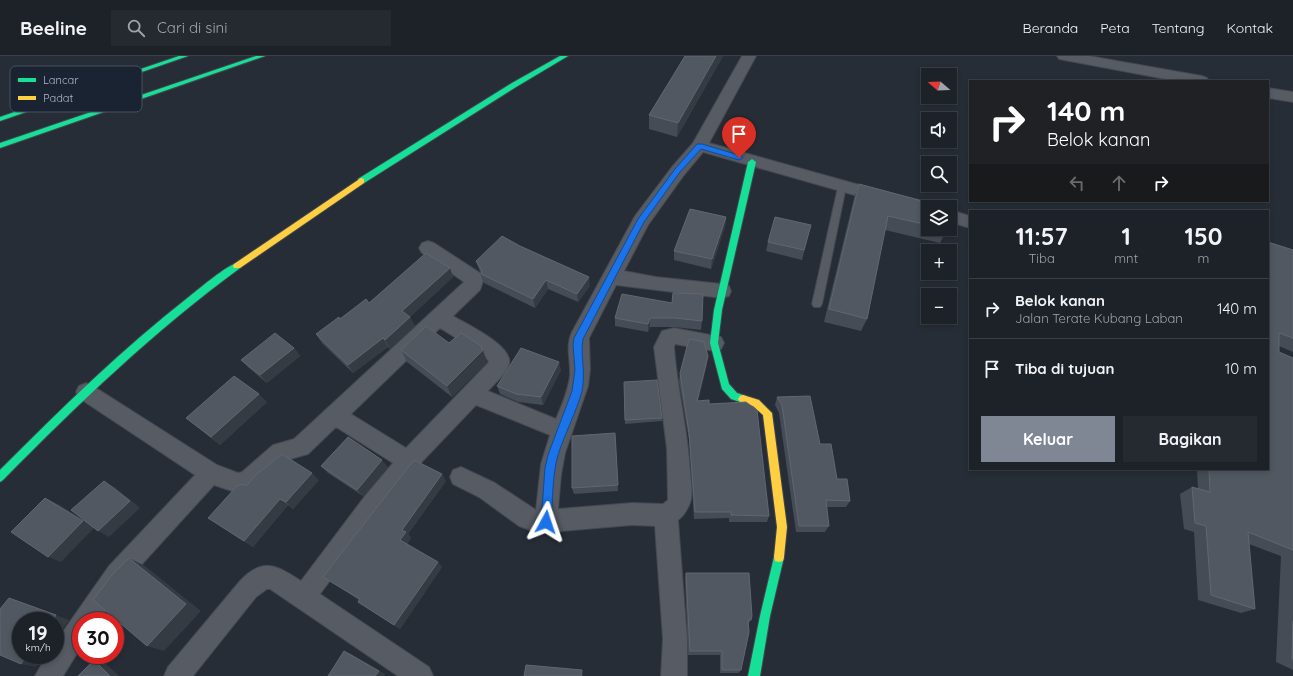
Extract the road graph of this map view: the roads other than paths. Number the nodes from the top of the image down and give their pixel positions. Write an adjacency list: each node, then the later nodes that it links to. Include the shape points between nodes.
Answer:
1 (185, 56): 7 (main road)
2 (262, 56): 10 (main road)
3 (565, 56): 28 (main road, via 514,85 341,194 201,291)
4 (749, 56): 16 (street)
5 (1064, 56): 6 (street)
6 (1114, 61): 8 (street)
7 (142, 71)
8 (1198, 80)
9 (1269, 93): 11 (street)
10 (142, 97)
11 (1293, 97)
12 (21, 112): 14 (main road)
13 (99, 112): 15 (main road)
14 (0, 119)
15 (0, 146)
16 (699, 146): 17 (street); 23 (street, via 641,221)
17 (752, 162): 18 (street); 24 (main road)
18 (842, 186): 19 (street); 25 (lane)
19 (921, 208)
20 (957, 218): 21 (street)
21 (969, 222)
22 (428, 248): 26 (street, via 473,278 474,282 469,290)
23 (611, 278): 24 (street); 31 (street, via 579,338 580,370 577,391)
24 (722, 291): 27 (main road)
25 (817, 304)
26 (439, 317): 29 (street, via 499,356 497,367); 30 (street)
27 (714, 344): 36 (street, via 674,336 670,337 664,346 678,449 680,491 676,508); 45 (main road, via 725,386 729,392 757,403 767,413 782,527 779,561)
28 (86, 392): 33 (street); 34 (main road)
29 (473, 394): 31 (street); 32 (street)
30 (335, 415): 32 (street); 33 (street, via 300,447 279,454 248,480 233,482)
31 (562, 430): 37 (street, via 550,468)
32 (408, 461): 38 (street)
33 (210, 472): 39 (street, via 116,575)
34 (0, 477)
35 (461, 477): 37 (street, via 487,490 527,518)
36 (666, 515): 37 (street, via 632,514); 44 (street, via 675,639)
37 (546, 522)
38 (303, 598): 42 (street, via 275,578 261,577 226,614); 43 (street)
39 (90, 612)
40 (72, 639): 41 (street)
41 (48, 676)
42 (177, 676)
43 (420, 676)
44 (674, 676)
45 (754, 676)

